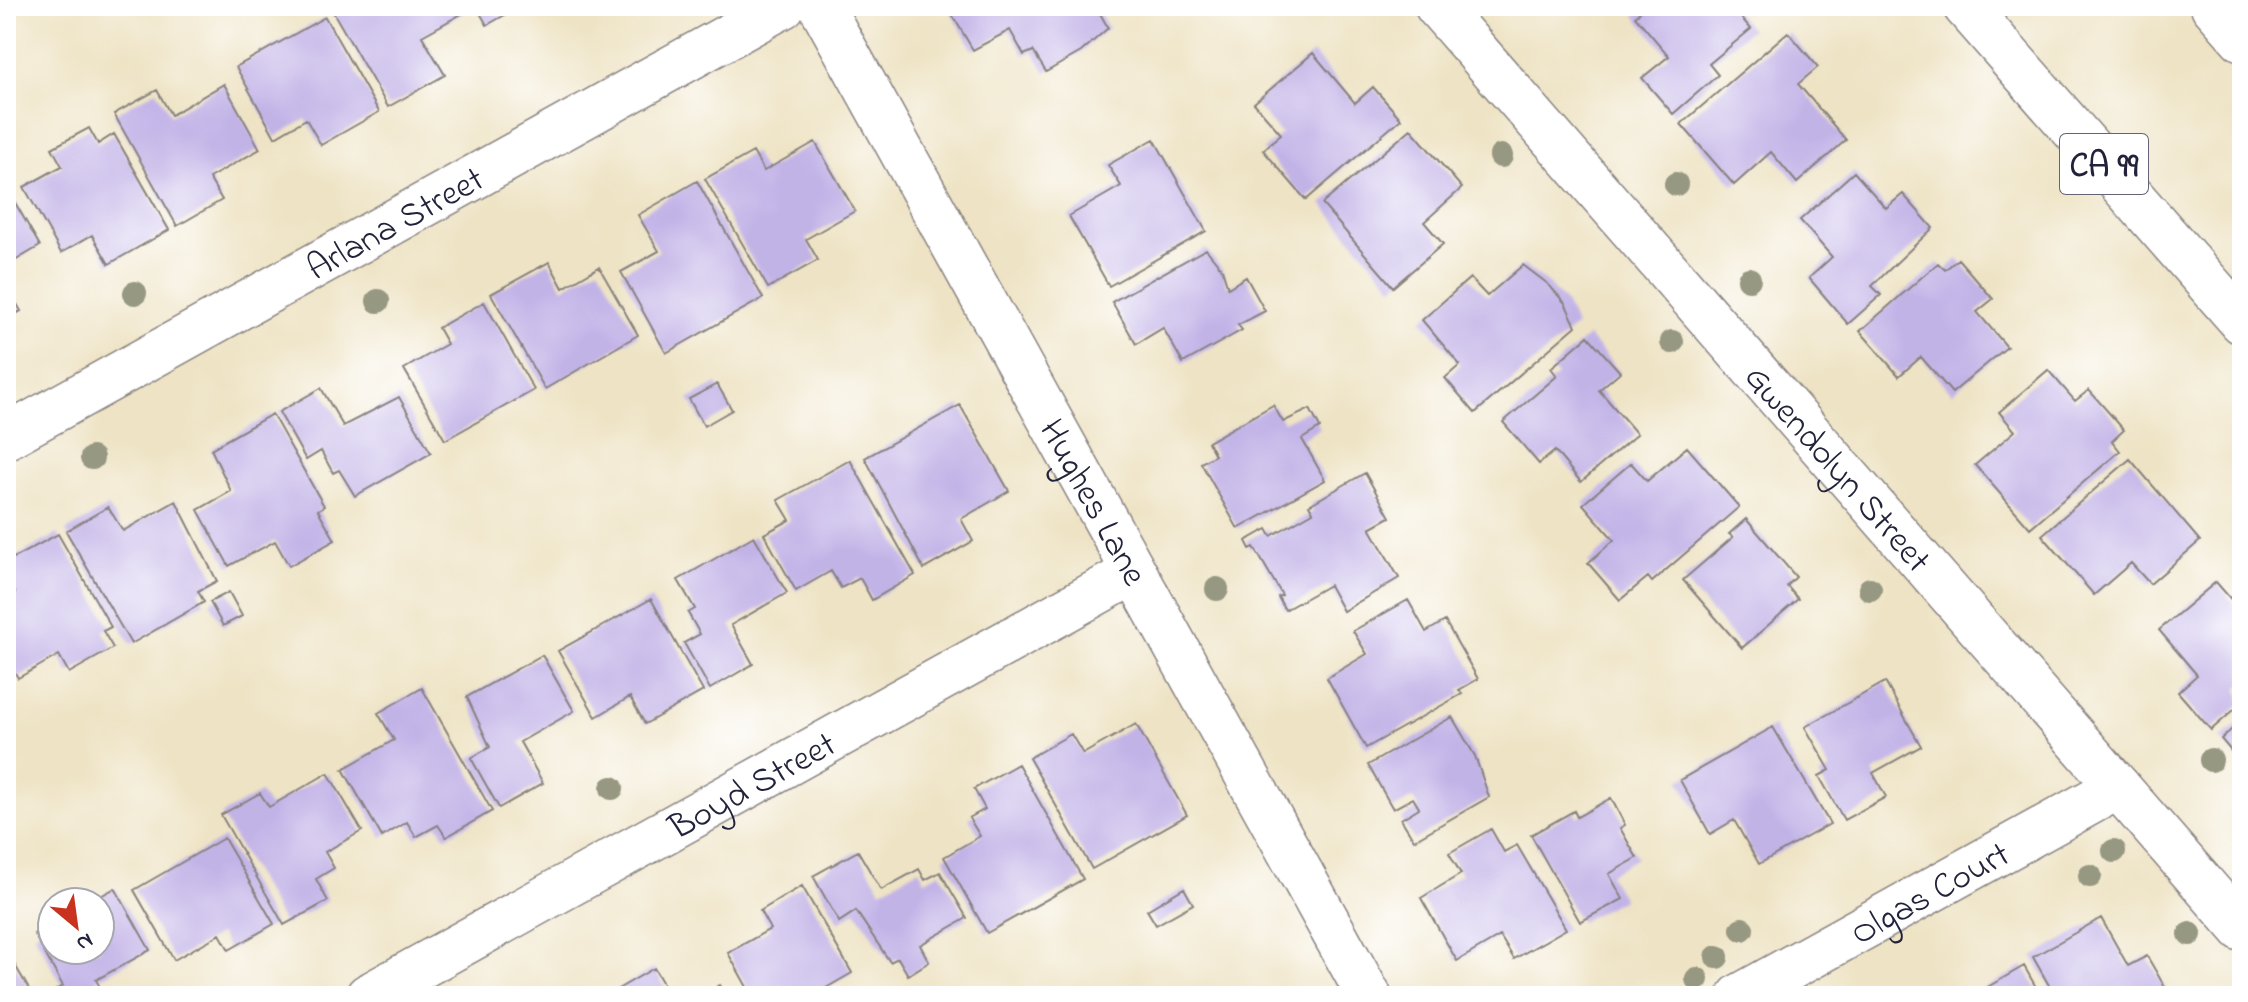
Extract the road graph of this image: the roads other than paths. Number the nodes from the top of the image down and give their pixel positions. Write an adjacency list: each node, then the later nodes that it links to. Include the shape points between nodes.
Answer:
1 (783, 6): 8 (main road, Arlana Street)
2 (821, 6): 9 (main road, Hughes Lane)
3 (1437, 6): 10 (main road, Gwendolyn Street)
4 (1965, 6): 7 (main road, CA 99)
5 (2213, 6): 6 (main road)
6 (2242, 39)
7 (2242, 322)
8 (6, 437)
9 (1134, 572): 12 (main road, Boyd Street); 13 (main road, Hughes Lane)
10 (2118, 787): 11 (main road, Gwendolyn Street); 14 (main road, Olgas Court)
11 (2242, 929)
12 (368, 996)
13 (1369, 996)
14 (1740, 996)

